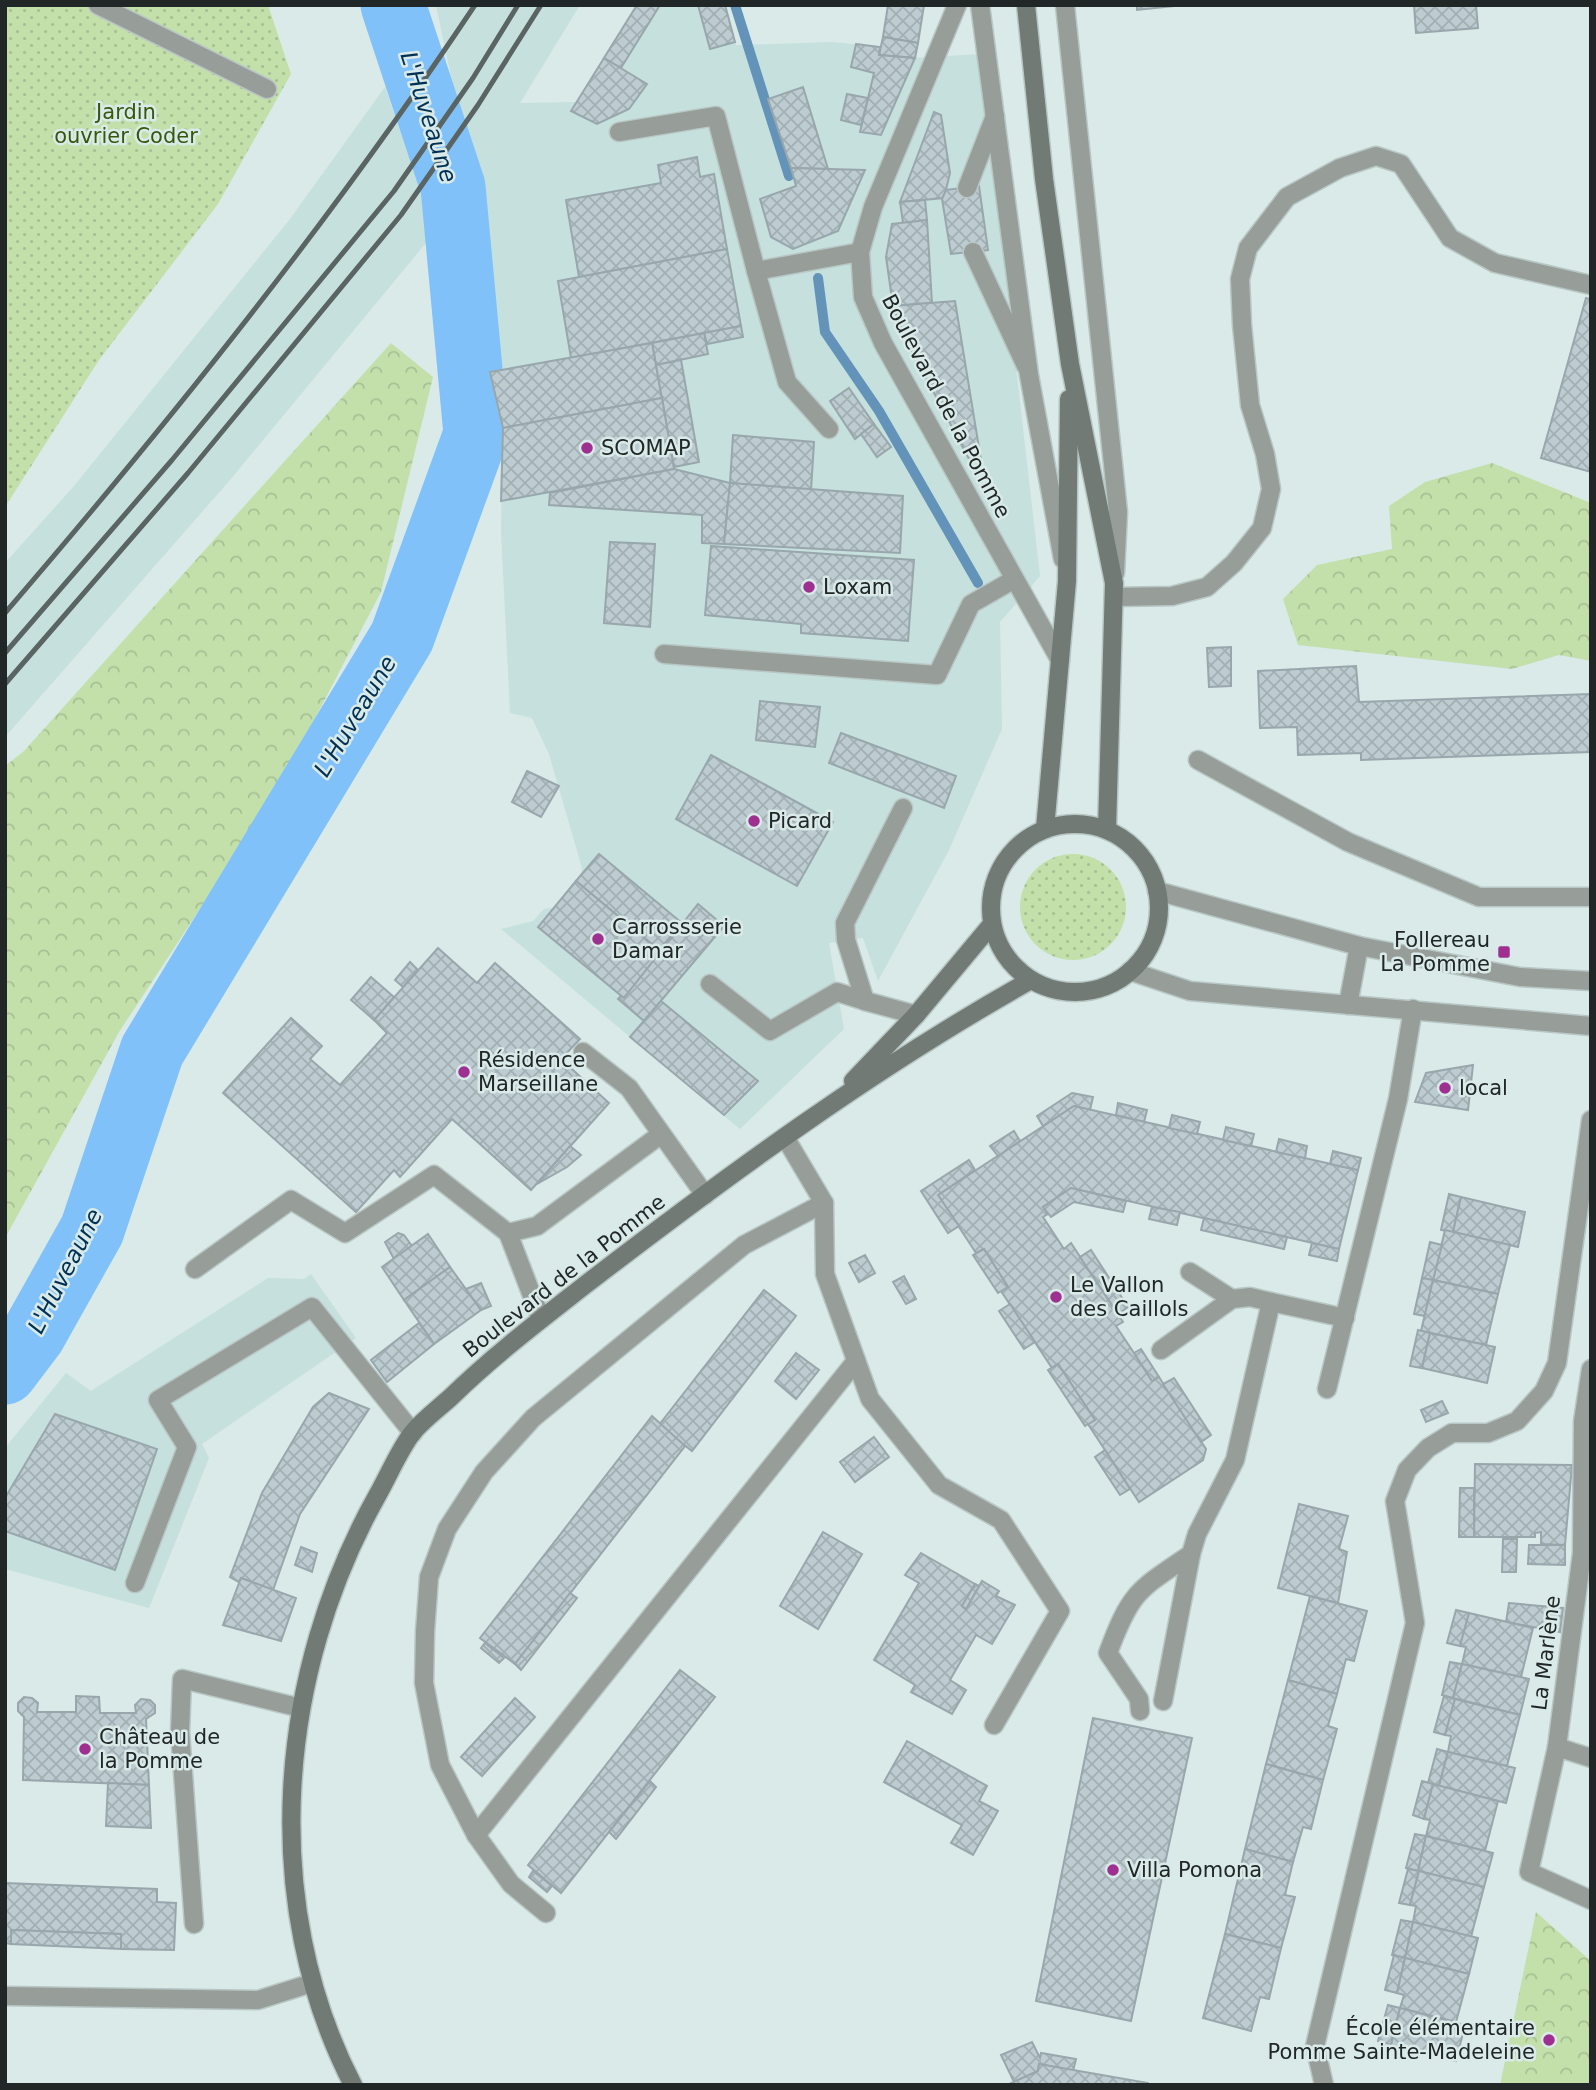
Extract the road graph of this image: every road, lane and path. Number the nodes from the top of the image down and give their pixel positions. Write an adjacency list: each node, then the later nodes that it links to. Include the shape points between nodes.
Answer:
1 (98, 5): 6 (street)
2 (957, 5): 10 (street, Boulevard de la Pomme, via 873,207)
3 (980, 5): 7 (street)
4 (1026, 5): 14 (main road)
5 (1065, 5): 19 (street, via 1118,512)
6 (267, 89)
7 (995, 116): 9 (street); 15 (street)
8 (619, 131): 12 (street, via 716,116)
9 (967, 188)
10 (860, 252): 12 (street); 17 (street, Boulevard de la Pomme, via 863,297 883,343)
11 (973, 252): 15 (street)
12 (756, 271): 16 (street, via 787,382)
13 (1591, 285): 19 (street, via 1495,263 1450,237 1401,164 1376,156 1340,168 1287,197 1248,248 1240,279 1250,405 1271,489 1262,528 1207,587 1172,596)
14 (1070, 364): 18 (main road); 19 (main road)
15 (1029, 375): 18 (street)
16 (829, 429)
17 (1013, 580): 20 (street, via 971,604 937,675); 21 (street, Boulevard de la Pomme)
18 (1067, 581): 21 (main road)
19 (1114, 590): 25 (main road)
20 (663, 654)
21 (1060, 660): 24 (main road)
22 (1198, 760): 27 (street, via 1348,842 1479,897)
23 (903, 808): 34 (street, via 845,923)
24 (1045, 829): 25 (main road, via 1076,823); 28 (main road, via 1025,840 997,878 991,900)
25 (1107, 830): 26 (main road, via 1140,854)
26 (1157, 891): 29 (street); 30 (main road, via 1155,934)
27 (1591, 897)
28 (992, 924): 31 (main road, via 1013,965); 37 (main road, Boulevard de la Pomme)
29 (1359, 946): 32 (street, via 1520,977); 35 (street)
30 (1130, 971): 31 (main road, via 1093,990 1071,992); 35 (street, via 1191,990)
31 (1031, 980): 40 (main road, Boulevard de la Pomme, via 969,1014)
32 (1591, 981)
33 (710, 984): 34 (street, via 770,1031 837,992)
34 (865, 1001): 37 (street)
35 (1348, 1005): 36 (street)
36 (1413, 1009): 38 (street); 51 (street, via 1398,1099)
37 (916, 1015): 40 (main road, Boulevard de la Pomme)
38 (1591, 1026)
39 (583, 1052): 42 (street, via 629,1088)
40 (830, 1105): 43 (main road, Boulevard de la Pomme)
41 (1591, 1120): 73 (street, via 1557,1363 1544,1391 1517,1421 1488,1433 1452,1433 1428,1447 1407,1470 1395,1501 1415,1623 1315,2046)
42 (660, 1135): 44 (street); 46 (street, via 537,1226)
43 (786, 1139): 44 (main road, Boulevard de la Pomme); 45 (street)
44 (705, 1195): 52 (main road, Boulevard de la Pomme)
45 (824, 1203): 54 (street, via 825,1274); 66 (street, via 744,1245 533,1418 484,1472 447,1529 429,1577 424,1683 440,1765)
46 (508, 1233): 47 (street, via 434,1175 345,1233 291,1200); 52 (street)
47 (195, 1269)
48 (1190, 1272): 49 (street)
49 (1232, 1299): 50 (street, via 1251,1297); 53 (street)
50 (1271, 1303): 51 (street); 58 (street, via 1235,1461)
51 (1345, 1318): 56 (street)
52 (541, 1319): 57 (main road, Boulevard de la Pomme, via 498,1352)
53 (1161, 1350)
54 (856, 1361): 63 (street, via 870,1399 939,1485 1001,1520 1060,1611); 66 (street)
55 (1591, 1369): 64 (street, La Marlène, via 1583,1421 1582,1553)
56 (1327, 1389)
57 (413, 1433): 59 (street, via 312,1307 158,1400 187,1447); 61 (main road, Boulevard de la Pomme, via 358,1531 333,1590)
58 (1191, 1554): 60 (street); 62 (street, via 1138,1590 1123,1612 1108,1653 1139,1699)
59 (135, 1583)
60 (1163, 1701)
61 (301, 1708): 69 (street, via 181,1679 180,1732); 70 (main road, Boulevard de la Pomme, via 291,1783 290,1849)
62 (1140, 1712)
63 (994, 1726)
64 (1556, 1746): 65 (street); 67 (street, La Marlène, via 1528,1872)
65 (1591, 1758)
66 (476, 1835): 68 (street, via 511,1884)
67 (1591, 1900)
68 (546, 1913)
69 (194, 1924)
70 (312, 1983): 71 (street, via 258,2000); 72 (main road, Boulevard de la Pomme)
71 (5, 1996)
72 (353, 2085)
73 (1324, 2085)

